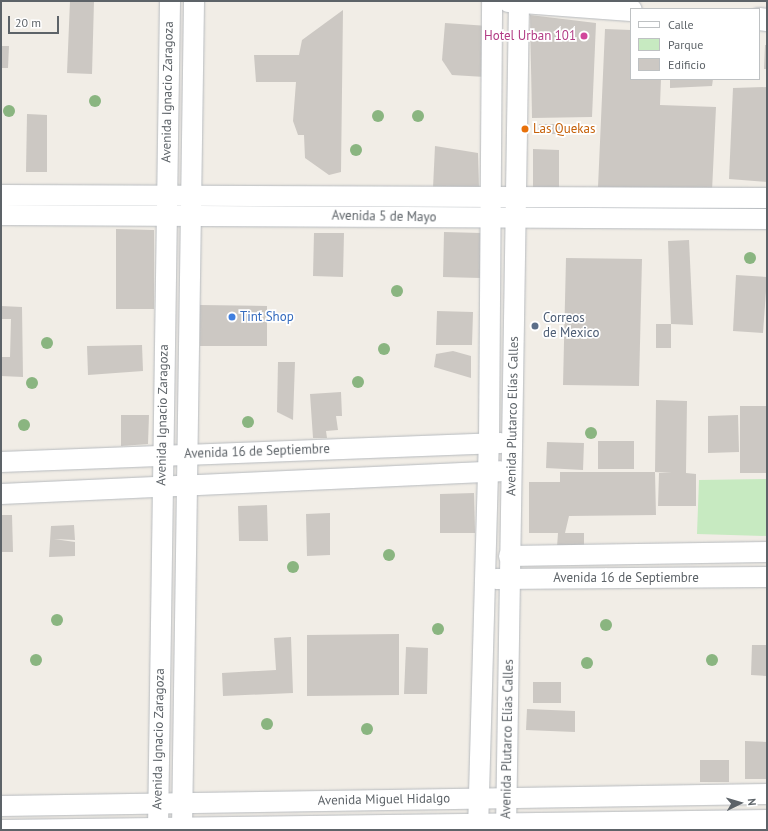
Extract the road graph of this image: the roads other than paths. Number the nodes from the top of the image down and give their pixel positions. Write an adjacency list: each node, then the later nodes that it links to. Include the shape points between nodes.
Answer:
1 (170, 1): 6 (street, Avenida Ignacio Zaragoza)
2 (194, 1): 7 (street, Avenida Ignacio Zaragoza)
3 (492, 1): 9 (street, Avenida Plutarco Elías Calles)
4 (516, 1): 5 (street); 10 (street, Avenida Plutarco Elías Calles)
5 (630, 10)
6 (168, 87): 7 (street); 12 (street, Avenida Ignacio Zaragoza)
7 (192, 88): 13 (street, Avenida Ignacio Zaragoza)
8 (1, 196): 12 (street, Avenida 5 de Mayo)
9 (491, 198): 10 (street, Avenida 5 de Mayo); 13 (street, Avenida 5 de Mayo); 15 (street, Avenida Plutarco Elías Calles)
10 (517, 198): 11 (street, Avenida 5 de Mayo); 16 (street, Avenida Plutarco Elías Calles)
11 (767, 198)
12 (166, 206): 13 (street, Avenida 5 de Mayo); 14 (street, Avenida 5 de Mayo); 21 (street, Avenida Ignacio Zaragoza)
13 (190, 206): 15 (street, Avenida 5 de Mayo); 20 (street, Avenida Ignacio Zaragoza)
14 (1, 215)
15 (490, 218): 16 (street, Avenida 5 de Mayo); 19 (street, Avenida Plutarco Elías Calles)
16 (517, 218): 17 (street, Avenida 5 de Mayo); 18 (street, Avenida Plutarco Elías Calles)
17 (767, 219)
18 (513, 442): 19 (street, Avenida 16 de Septiembre); 23 (street, Avenida Plutarco Elías Calles)
19 (489, 444): 20 (street, Avenida 16 de Septiembre); 24 (street, Avenida Plutarco Elías Calles)
20 (187, 454): 21 (street, Avenida 16 de Septiembre); 26 (street, Avenida Ignacio Zaragoza)
21 (163, 455): 22 (street, Avenida 16 de Septiembre); 25 (street, Avenida Ignacio Zaragoza)
22 (1, 462)
23 (513, 470): 24 (street); 29 (street, Avenida Plutarco Elías Calles)
24 (487, 471): 26 (street); 31 (street, Avenida Plutarco Elías Calles)
25 (162, 486): 26 (street); 27 (street); 37 (street, Avenida Ignacio Zaragoza)
26 (186, 486): 38 (street, Avenida Ignacio Zaragoza)
27 (1, 494)
28 (767, 552): 29 (street, Avenida 16 de Septiembre)
29 (509, 556): 32 (street, Avenida Plutarco Elías Calles)
30 (767, 577): 32 (street, Avenida 16 de Septiembre)
31 (484, 579): 32 (street, Avenida 16 de Septiembre); 35 (street, Avenida Plutarco Elías Calles)
32 (509, 579): 34 (street, Avenida Plutarco Elías Calles)
33 (767, 794): 34 (street, Avenida Miguel Hidalgo)
34 (509, 796): 35 (street, Avenida Miguel Hidalgo); 43 (street, Avenida Plutarco Elías Calles)
35 (479, 798): 36 (street, Avenida Miguel Hidalgo); 42 (street, Avenida Plutarco Elías Calles)
36 (352, 800): 38 (street, Avenida Miguel Hidalgo); 41 (street)
37 (158, 802): 38 (street, Avenida Miguel Hidalgo); 39 (street, Avenida Miguel Hidalgo); 44 (street, Avenida Ignacio Zaragoza)
38 (183, 802): 45 (street, Avenida Ignacio Zaragoza)
39 (1, 806)
40 (767, 820): 43 (street, Avenida Miguel Hidalgo)
41 (352, 826): 42 (street, Avenida Miguel Hidalgo); 45 (street, Avenida Miguel Hidalgo)
42 (478, 827): 43 (street, Avenida Miguel Hidalgo)
43 (506, 827)
44 (158, 828): 45 (street, Avenida Miguel Hidalgo); 46 (street, Avenida Miguel Hidalgo)
45 (182, 828)
46 (1, 830)

